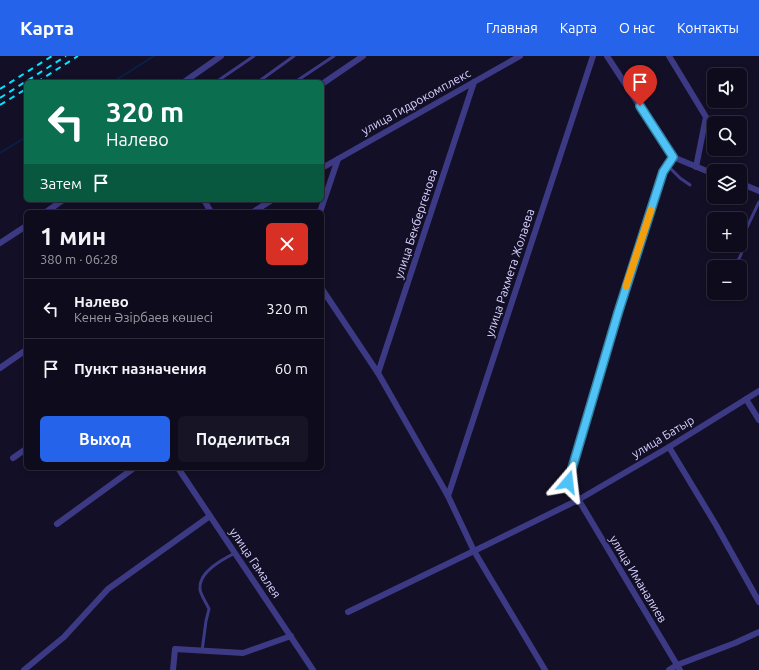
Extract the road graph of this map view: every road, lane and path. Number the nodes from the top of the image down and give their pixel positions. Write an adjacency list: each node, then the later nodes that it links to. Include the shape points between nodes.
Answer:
1 (221, 56): 10 (street)
2 (254, 56): 11 (lane)
3 (294, 56): 12 (lane)
4 (334, 56): 13 (lane)
5 (363, 56): 15 (street)
6 (520, 56): 14 (street, улица Гидрокомплекс)
7 (593, 56): 44 (street, улица Рахмета Жолаева)
8 (607, 56): 16 (street)
9 (669, 56): 20 (street, via 706,117)
10 (187, 80)
11 (219, 80)
12 (261, 80)
13 (298, 80)
14 (474, 82): 17 (street, улица Гидрокомплекс); 35 (street, улица Бекбергенова)
15 (324, 83)
16 (673, 157): 18 (street, улица Иманалиев); 20 (street)
17 (338, 159): 19 (street, улица Гидрокомплекс); 25 (street)
18 (667, 165): 22 (lane); 45 (street, улица Иманалиев, via 618,313 568,482)
19 (324, 167)
20 (696, 167): 21 (street)
21 (707, 171)
22 (690, 185)
23 (747, 187): 24 (street)
24 (759, 191)
25 (324, 200)
26 (60, 202): 28 (street)
27 (759, 202): 31 (lane, via 742,238)
28 (49, 210)
29 (24, 227): 30 (street)
30 (0, 244)
31 (739, 260)
32 (324, 292): 35 (street)
33 (24, 351): 34 (street)
34 (0, 368)
35 (378, 373): 44 (street)
36 (759, 391): 37 (street, улица Батыр)
37 (746, 399): 38 (street); 39 (street, улица Батыр)
38 (759, 420)
39 (669, 447): 45 (street, улица Батыр); 50 (street)
40 (24, 450): 41 (street)
41 (13, 458)
42 (131, 470): 47 (street)
43 (179, 470): 46 (street, улица Гамалея)
44 (448, 496): 48 (street)
45 (578, 500): 48 (street, улица Батыр); 55 (street, улица Иманалиев)
46 (210, 516): 49 (street, улица Гамалея); 56 (street, via 108,589 64,637)
47 (57, 524)
48 (474, 551): 51 (street, улица Батыр); 59 (street)
49 (235, 553): 53 (street, улица Гамалея); 54 (lane, via 207,572 201,582 200,589 209,609)
50 (759, 602)
51 (348, 612)
52 (759, 632): 55 (street)
53 (291, 636): 54 (street, via 243,653); 58 (street, улица Гамалея)
54 (202, 651): 57 (street, via 176,649)
55 (679, 668): 60 (street)
56 (24, 670)
57 (173, 670)
58 (313, 670)
59 (545, 670)
60 (669, 670)

